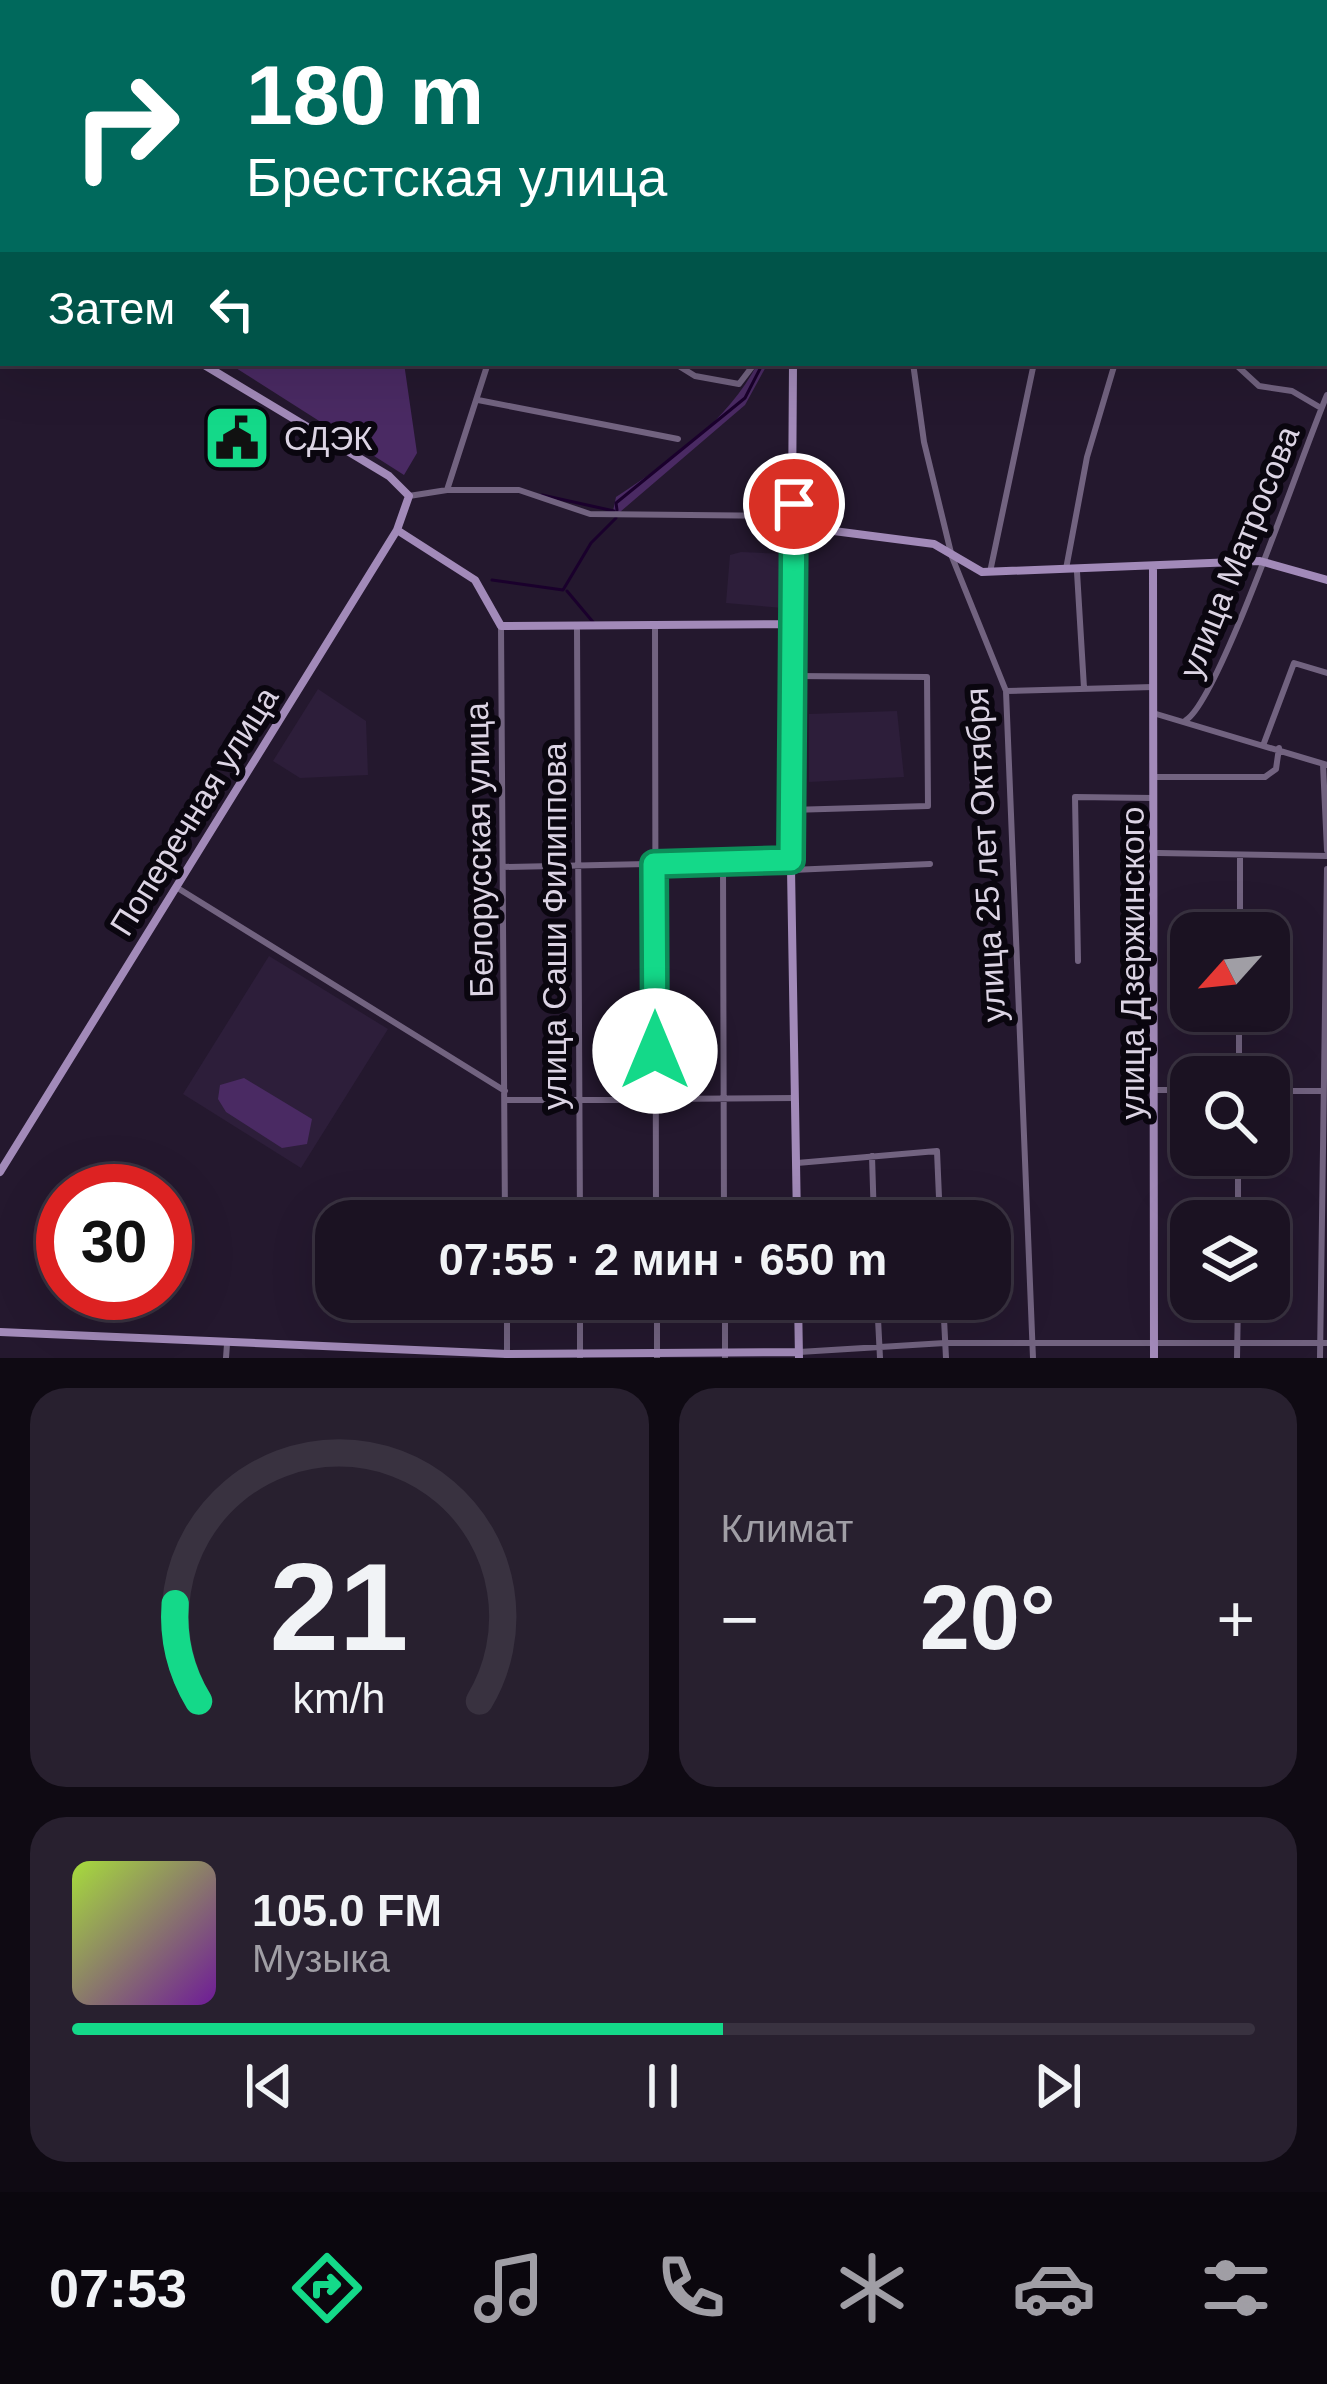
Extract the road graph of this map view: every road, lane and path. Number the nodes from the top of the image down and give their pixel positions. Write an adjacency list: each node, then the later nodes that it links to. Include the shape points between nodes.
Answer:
1 (206, 366): 15 (street, via 389,476)
2 (487, 366): 11 (street)
3 (679, 366): 4 (street, via 739,384)
4 (753, 366)
5 (794, 366): 16 (street)
6 (914, 366): 21 (street, улица 25 лет Октября)
7 (1033, 366): 24 (street)
8 (1114, 366): 25 (street)
9 (1237, 366): 12 (street, via 1259,386 1292,391)
10 (1327, 395): 12 (street, улица Матросова)
11 (478, 400): 13 (street); 14 (street)
12 (1321, 408): 22 (street, улица Матросова)
13 (678, 439)
14 (447, 490): 15 (street); 17 (street, via 519,490 590,514)
15 (409, 496): 18 (street, Поперечная улица)
16 (794, 504): 17 (street); 19 (street)
17 (794, 516): 20 (street)
18 (397, 530): 29 (street, via 475,580); 55 (street, Поперечная улица)
19 (826, 530): 20 (street); 21 (street, via 934,544)
20 (794, 546): 28 (street)
21 (952, 557): 24 (street); 36 (street, улица 25 лет Октября)
22 (1260, 561): 23 (street); 27 (street); 38 (street, улица Матросова, via 1205,701)
23 (1153, 568): 26 (street); 34 (street, улица Дзержинского)
24 (990, 572): 25 (street)
25 (1066, 572): 26 (street)
26 (1077, 572): 35 (street)
27 (1327, 580)
28 (793, 625): 30 (street); 33 (street)
29 (501, 626): 31 (street); 53 (street, Белорусская улица)
30 (656, 628): 31 (street); 48 (street)
31 (577, 630): 52 (street, улица Саши Филиппова)
32 (1327, 673): 39 (street, via 1294,663)
33 (793, 676): 44 (street); 44 (street, via 927,677 928,806)
34 (1153, 687): 35 (street); 37 (street, улица Дзержинского)
35 (1084, 688): 36 (street)
36 (1006, 691): 88 (street, улица 25 лет Октября)
37 (1153, 712): 38 (street); 42 (street, улица Дзержинского)
38 (1186, 720): 39 (street)
39 (1264, 743): 40 (street)
40 (1279, 748): 41 (street); 42 (street, via 1276,769 1265,777)
41 (1325, 764): 45 (street)
42 (1155, 777): 43 (street, улица Дзержинского)
43 (1155, 798): 46 (street, улица Дзержинского); 57 (street, via 1075,797)
44 (790, 810): 51 (street)
45 (1327, 853): 47 (street)
46 (1158, 854): 47 (street); 58 (street, улица Дзержинского)
47 (1240, 856): 56 (street)
48 (654, 864): 49 (street); 52 (street); 64 (street)
49 (723, 864): 51 (street); 65 (street)
50 (930, 864): 51 (street)
51 (792, 865): 66 (street)
52 (578, 866): 53 (street); 63 (street, улица Саши Филиппова)
53 (503, 867): 62 (street, Белорусская улица)
54 (1327, 868): 61 (street)
55 (175, 887): 62 (street); 69 (street, Поперечная улица)
56 (1240, 912)
57 (1078, 961)
58 (1157, 1090): 59 (street); 86 (street, улица Дзержинского)
59 (1170, 1090)
60 (1290, 1090): 61 (street)
61 (1325, 1091): 90 (street)
62 (505, 1095): 63 (street); 70 (street, Белорусская улица)
63 (579, 1097): 64 (street); 71 (street, улица Саши Филиппова)
64 (656, 1098): 65 (street); 72 (street)
65 (724, 1098): 66 (street); 73 (street)
66 (796, 1098): 68 (street)
67 (872, 1156): 68 (street); 75 (street); 76 (street, via 937,1151)
68 (796, 1162): 74 (street)
69 (0, 1172)
70 (506, 1200)
71 (580, 1200)
72 (656, 1200)
73 (724, 1200)
74 (797, 1200)
75 (873, 1200)
76 (939, 1200)
77 (507, 1320): 95 (street)
78 (580, 1320): 96 (street)
79 (657, 1320): 97 (street)
80 (725, 1320): 93 (street)
81 (798, 1320): 94 (street)
82 (878, 1320): 92 (street)
83 (944, 1320): 89 (street)
84 (1238, 1320): 87 (street)
85 (0, 1332): 91 (street)
86 (1154, 1340): 87 (street); 88 (street); 102 (street, улица Дзержинского)
87 (1237, 1341): 90 (street); 103 (street)
88 (1033, 1342): 89 (street); 101 (street, улица 25 лет Октября)
89 (945, 1343): 92 (street); 100 (street)
90 (1324, 1343): 104 (street)
91 (227, 1344): 95 (street); 98 (street)
92 (879, 1345): 94 (street); 99 (street)
93 (725, 1355): 94 (street); 97 (street)
94 (799, 1355)
95 (508, 1356): 96 (street)
96 (580, 1356): 97 (street)
97 (657, 1356)
98 (226, 1358)
99 (880, 1358)
100 (946, 1358)
101 (1033, 1358)
102 (1154, 1358)
103 (1237, 1358)
104 (1320, 1358)

